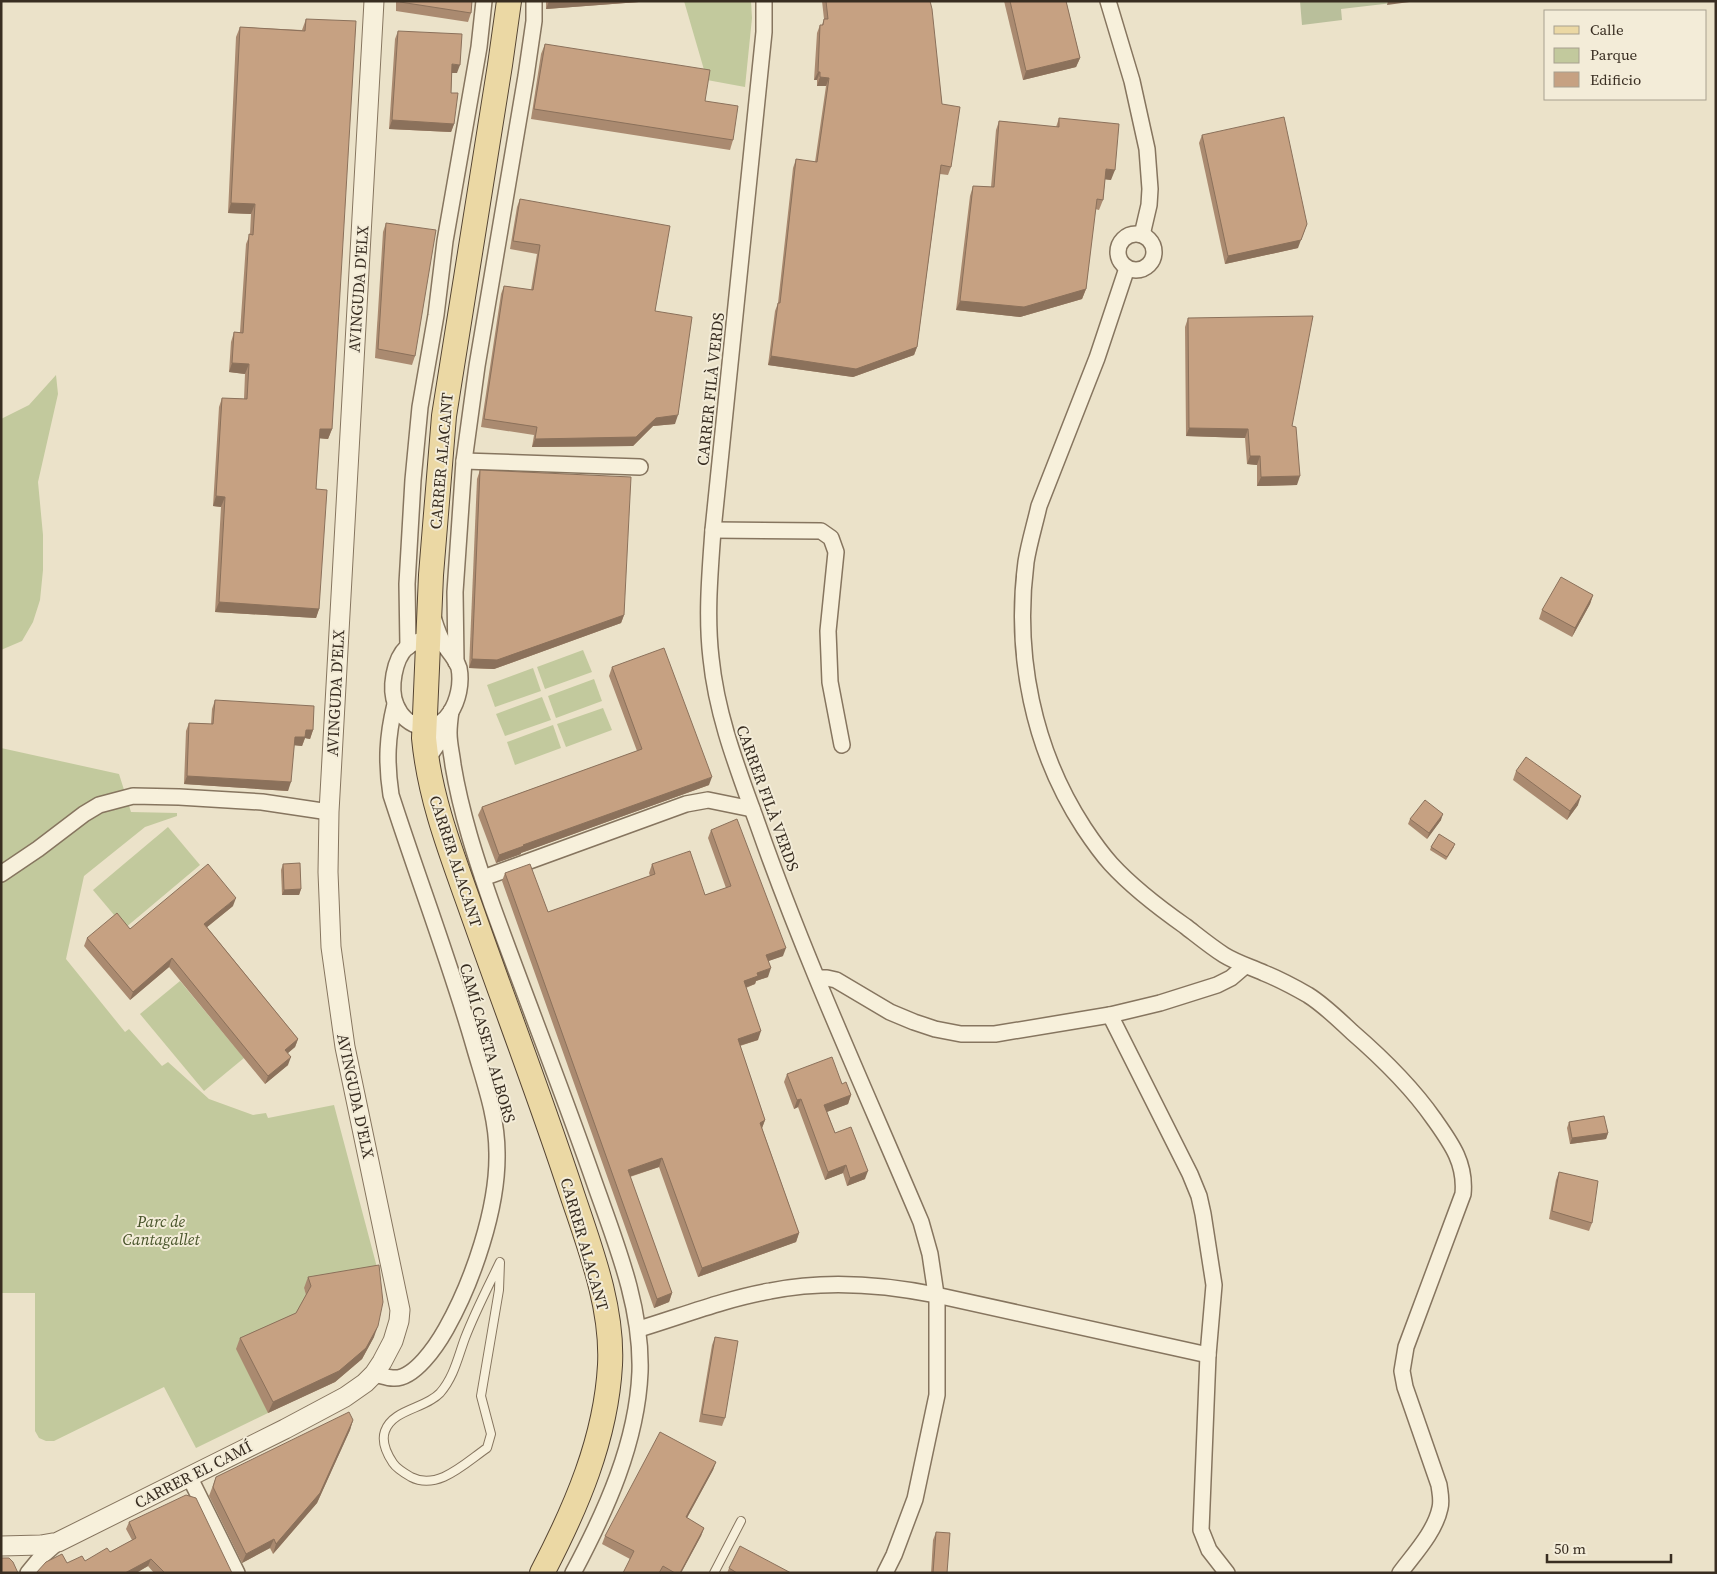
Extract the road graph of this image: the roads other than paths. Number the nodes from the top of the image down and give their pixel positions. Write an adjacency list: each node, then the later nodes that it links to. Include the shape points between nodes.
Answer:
1 (374, 1): 20 (street, AVINGUDA D'ELX)
2 (484, 1): 12 (street, CARRER ALACANT, via 420,407 412,480 406,584)
3 (509, 1): 12 (main road, CARRER ALACANT, via 447,397)
4 (534, 1): 9 (street, CARRER ALACANT, via 526,76)
5 (764, 1): 11 (street, CARRER FILÀ VERDS, via 764,32)
6 (1108, 1): 7 (street, via 1132,81 1147,148 1150,189)
7 (1142, 235): 8 (street, via 1131,234 1119,244 1118,255); 8 (street, via 1154,248 1152,260 1139,270)
8 (1127, 268): 23 (street, via 1033,529 1024,589 1027,680 1041,738 1064,795 1104,856 1147,898 1224,955)
9 (464, 461): 10 (street); 13 (street, CARRER ALACANT, via 455,592)
10 (640, 467)
11 (713, 530): 17 (street, via 821,531 831,538 836,552 828,631 830,682); 19 (street, CARRER FILÀ VERDS, via 709,594 711,658 721,718)
12 (427, 644): 13 (street); 14 (street, CAMÍ CASETA ALBORS, via 400,657 393,690); 16 (main road, CARRER ALACANT)
13 (456, 662): 15 (street, CARRER ALACANT, via 460,675 459,690)
14 (395, 704): 16 (street, via 400,714); 30 (street, CAMÍ CASETA ALBORS, via 387,769 391,796 464,1013 492,1110 497,1163 492,1203 477,1256 438,1342 408,1374 393,1378)
15 (449, 714): 16 (street, via 437,725); 18 (street, via 437,745); 22 (street, CARRER ALACANT, via 449,734 460,800)
16 (416, 725): 18 (main road, CARRER ALACANT)
17 (842, 745)
18 (426, 761): 37 (main road, CARRER ALACANT, via 441,824 584,1231 598,1276 607,1322 609,1378 598,1439 572,1512)
19 (752, 809): 22 (street, via 708,800 686,804); 24 (street, CARRER FILÀ VERDS)
20 (329, 812): 21 (street, via 262,802 133,796 99,805); 30 (street, AVINGUDA D'ELX, via 330,930 339,1014 400,1310 393,1341)
21 (1, 874)
22 (483, 878): 28 (street, CARRER ALACANT, via 608,1221)
23 (1245, 966): 25 (street, via 1211,988); 42 (street, via 1309,996 1365,1043 1423,1104 1460,1160 1463,1194 1406,1346 1402,1371 1439,1485 1440,1509 1428,1534)
24 (818, 978): 25 (street, via 836,980 890,1012 914,1022 961,1034 1014,1032); 27 (street, CARRER FILÀ VERDS, via 921,1222)
25 (1110, 1015): 29 (street, via 1199,1196 1214,1285)
26 (500, 1262): 26 (lane, via 444,1388 430,1400 394,1418 385,1430 384,1442 395,1466 424,1482 446,1476 487,1448 490,1441 481,1396 499,1290)
27 (936, 1295): 28 (street, via 890,1287 799,1287 746,1296); 29 (street); 40 (street, CARRER FILÀ VERDS, via 937,1394 915,1499)
28 (639, 1329): 38 (street, CARRER ALACANT, via 638,1397 623,1463)
29 (1208, 1355): 41 (street, via 1201,1530 1209,1550)
30 (374, 1374): 31 (street, CARRER EL CAMÍ, via 345,1397)
31 (189, 1476): 33 (street, CARRER EL CAMÍ); 36 (street)
32 (742, 1521): 39 (lane)
33 (58, 1542): 34 (street, CARRER EL CAMÍ); 35 (street)
34 (1, 1546)
35 (28, 1573)
36 (237, 1573)
37 (542, 1573)
38 (573, 1573)
39 (714, 1573)
40 (885, 1573)
41 (1227, 1573)
42 (1400, 1573)

